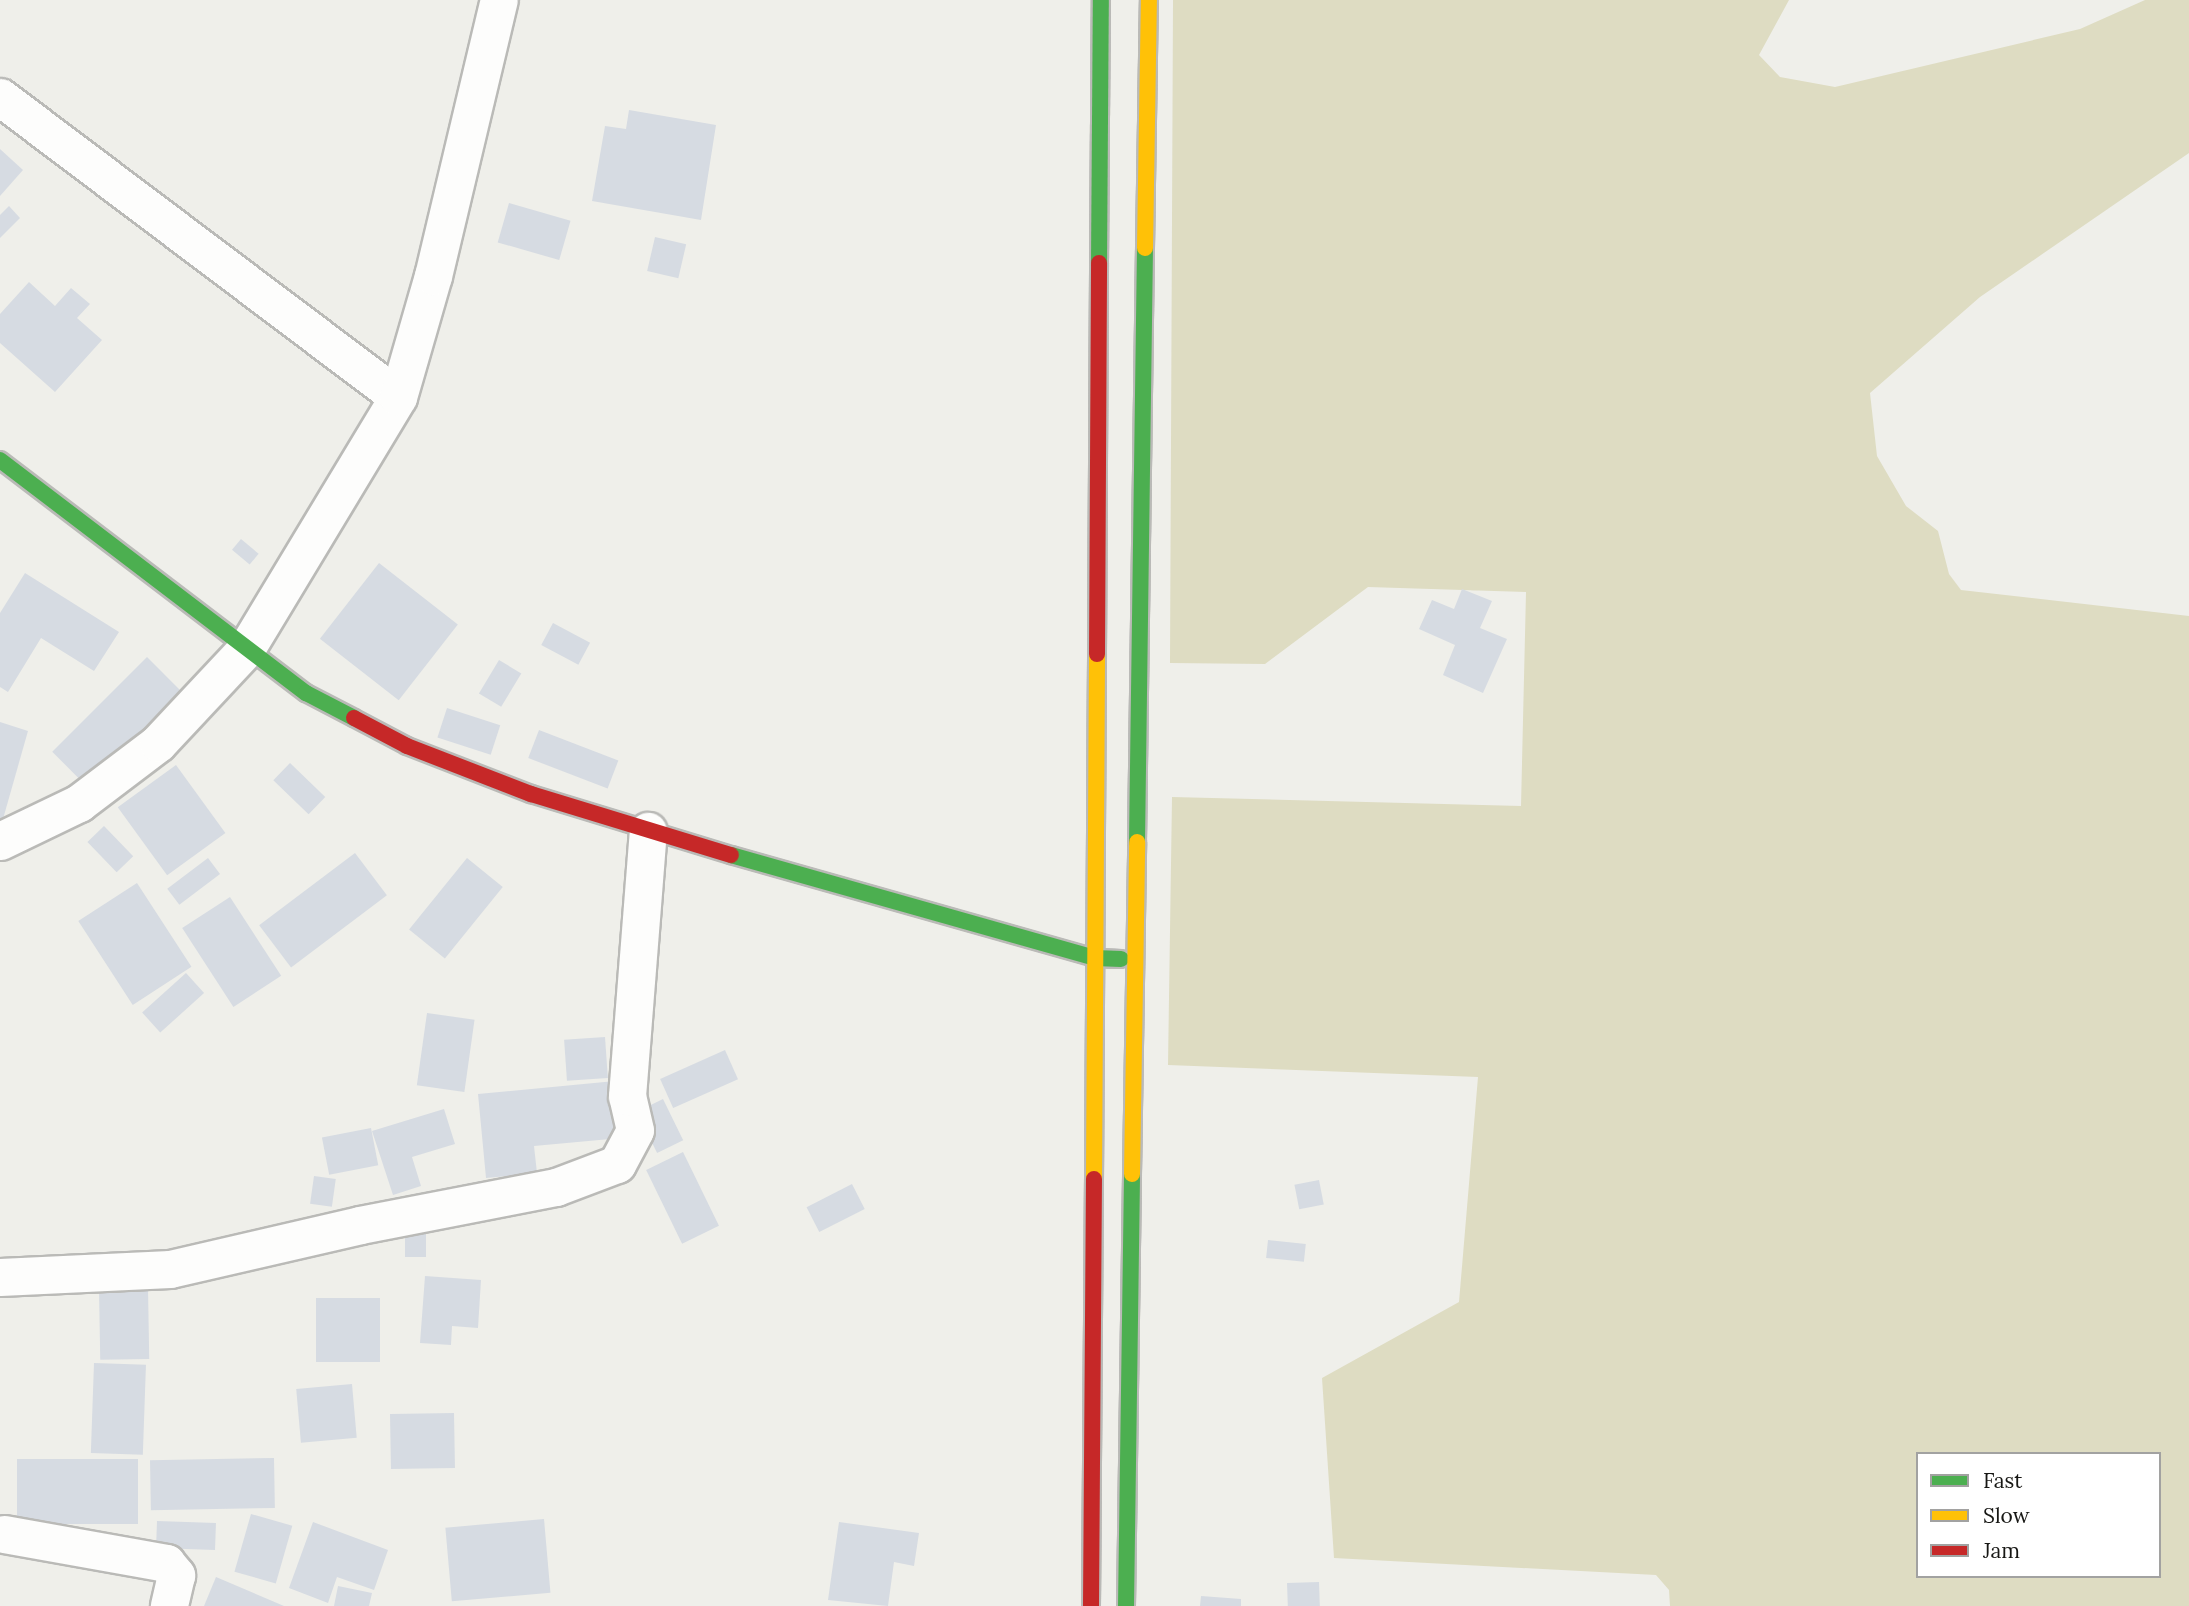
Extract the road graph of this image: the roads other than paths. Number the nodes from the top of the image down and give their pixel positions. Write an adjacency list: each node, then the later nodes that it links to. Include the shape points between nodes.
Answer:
1 (499, 0): 5 (street, via 433,276)
2 (1101, 0): 10 (main road)
3 (1149, 0): 11 (main road)
4 (0, 97): 5 (street)
5 (398, 397): 7 (street)
6 (0, 460): 7 (main road)
7 (246, 649): 8 (main road, via 306,692 407,746 531,794); 9 (street, via 158,743 79,803)
8 (648, 831): 10 (main road); 12 (street, via 626,1096 635,1130 617,1164 556,1187 360,1225 170,1269)
9 (0, 841)
10 (1095, 958): 11 (main road); 15 (main road)
11 (1137, 960): 16 (main road)
12 (0, 1277)
13 (4, 1534): 14 (street, via 166,1563 176,1575)
14 (169, 1606)
15 (1091, 1606)
16 (1126, 1606)

